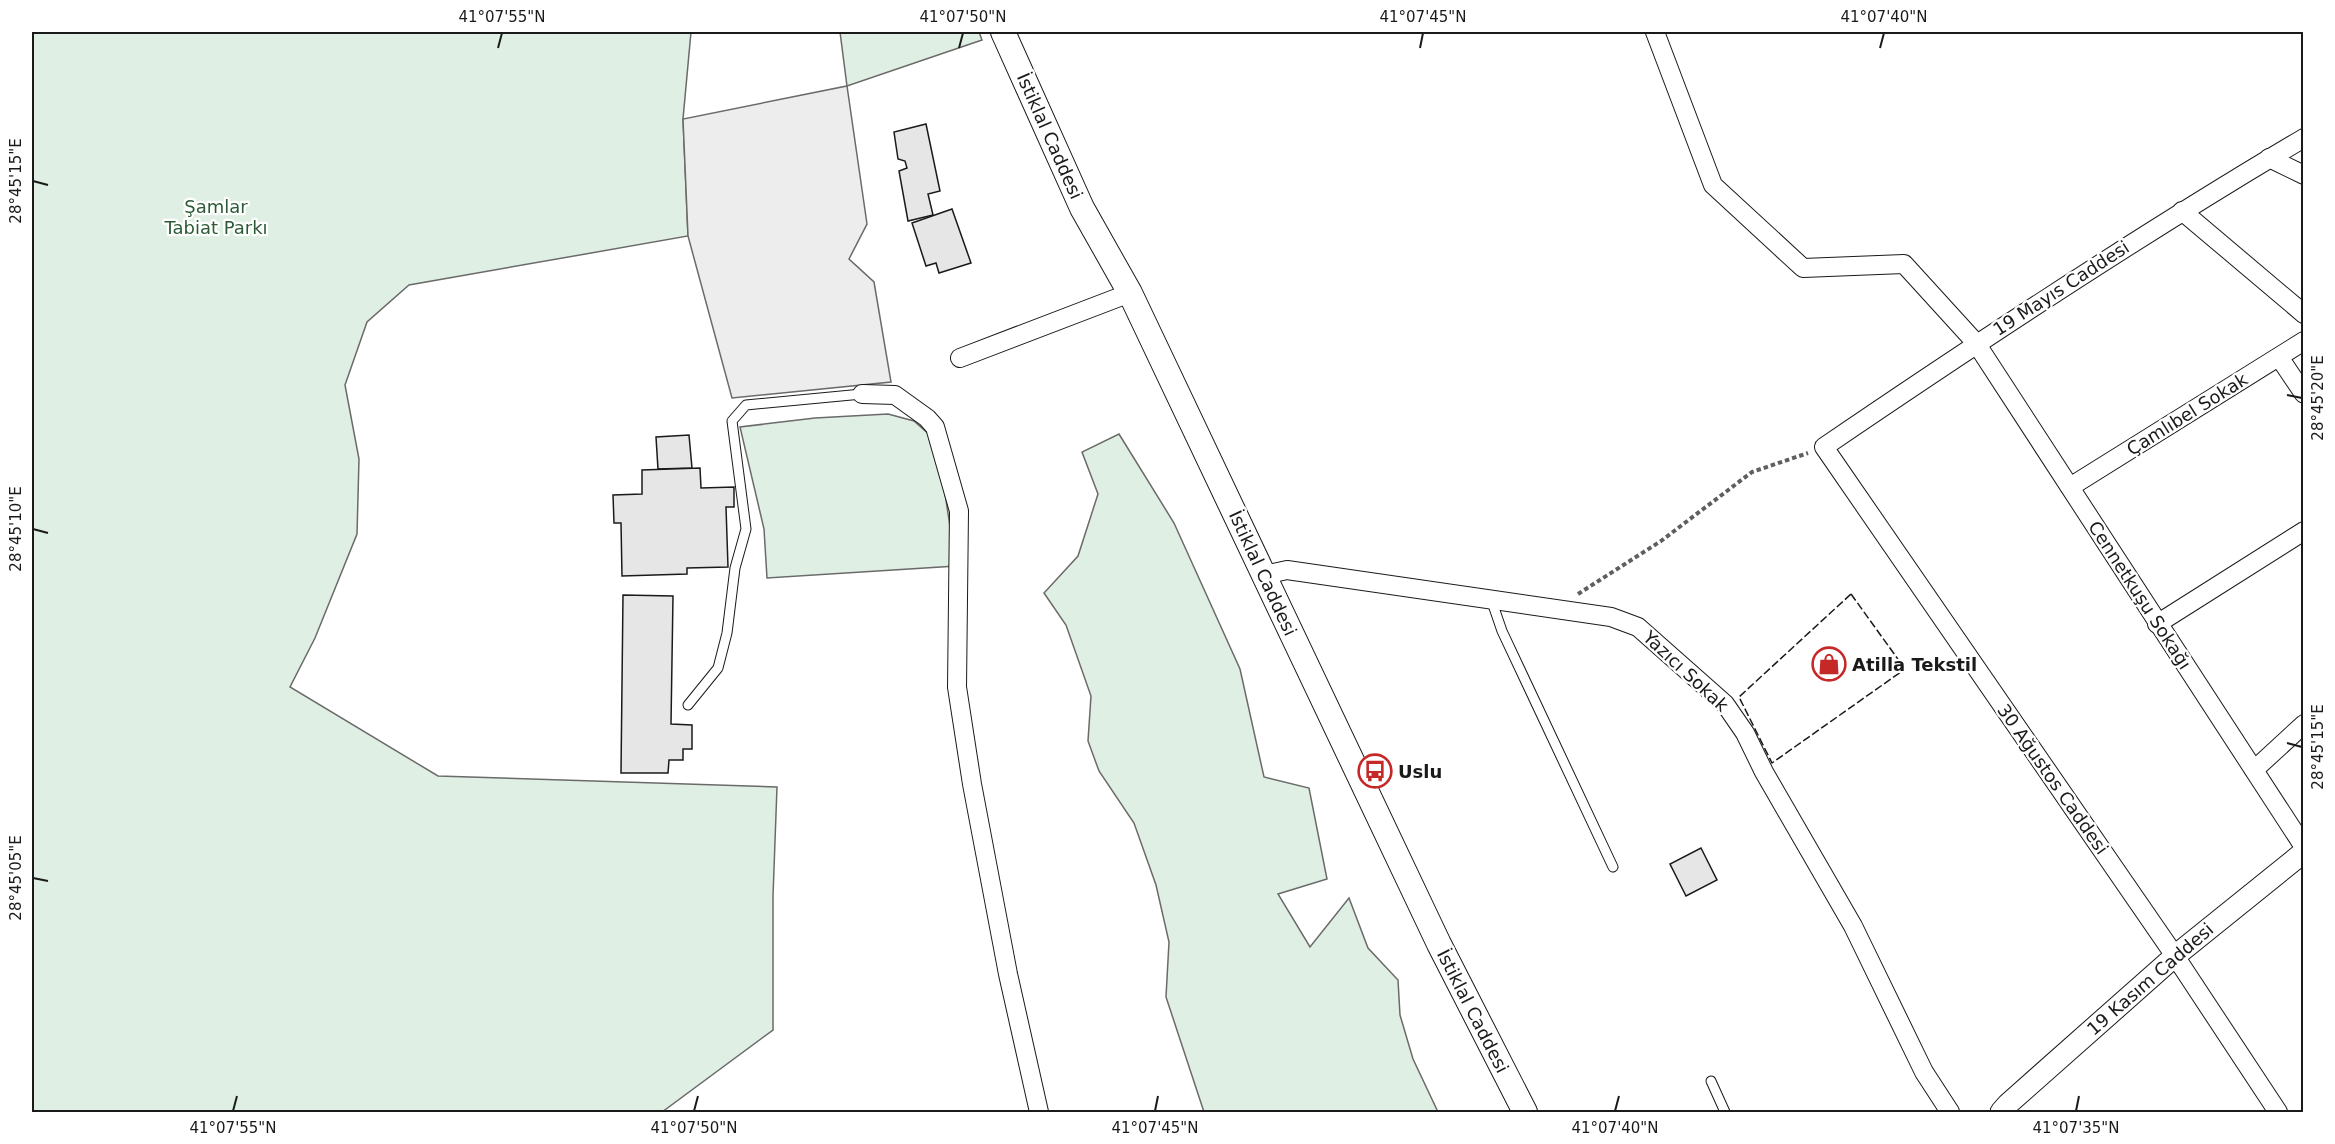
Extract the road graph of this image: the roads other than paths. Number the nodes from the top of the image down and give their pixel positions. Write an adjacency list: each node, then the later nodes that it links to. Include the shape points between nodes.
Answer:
1 (1003, 32): 7 (main road, İstiklal Caddesi, via 1082,208)
2 (1655, 32): 10 (street, Cennetkuşu Sokağı, via 1713,185 1803,268 1904,264)
3 (2304, 138): 4 (street, 19 Mayıs Caddesi)
4 (2269, 158): 5 (street); 6 (street, 19 Mayıs Caddesi)
5 (2304, 175)
6 (2182, 211): 8 (street); 10 (street, 19 Mayıs Caddesi)
7 (1130, 293): 12 (street); 18 (main road, İstiklal Caddesi)
8 (2304, 314)
9 (2304, 341): 11 (street, Çamlıbel Sokak)
10 (1976, 343): 15 (street, 19 Mayıs Caddesi); 16 (street, Cennetkuşu Sokağı)
11 (2278, 357): 14 (street); 16 (street, Çamlıbel Sokak)
12 (960, 358)
13 (862, 394): 21 (lane, via 746,405 732,421 746,529 735,568 727,633 718,668); 29 (street, via 896,395 935,427 959,511 957,687 1008,974)
14 (2304, 394)
15 (1824, 447): 27 (street, 30 Ağustos Caddesi)
16 (2070, 486): 20 (street, Cennetkuşu Sokağı)
17 (2304, 531): 20 (street)
18 (1264, 574): 19 (street, Yazıcı Sokak, via 1287,570); 30 (main road, İstiklal Caddesi, via 1439,944)
19 (1491, 599): 26 (lane, via 1502,631); 32 (street, Yazıcı Sokak, via 1611,617 1638,627 1725,704 1854,926 1924,1072)
20 (2157, 624): 23 (street, Cennetkuşu Sokağı)
21 (688, 705)
22 (2304, 724): 23 (street)
23 (2254, 770): 24 (street, Cennetkuşu Sokağı)
24 (2304, 847)
25 (2304, 852): 27 (street, 19 Kasım Caddesi)
26 (1613, 867)
27 (2175, 956): 33 (street, 19 Kasım Caddesi); 34 (street, 30 Ağustos Caddesi)
28 (1711, 1081): 31 (lane)
29 (1040, 1113)
30 (1525, 1113)
31 (1725, 1113)
32 (1950, 1113)
33 (2001, 1113)
34 (2278, 1113)

